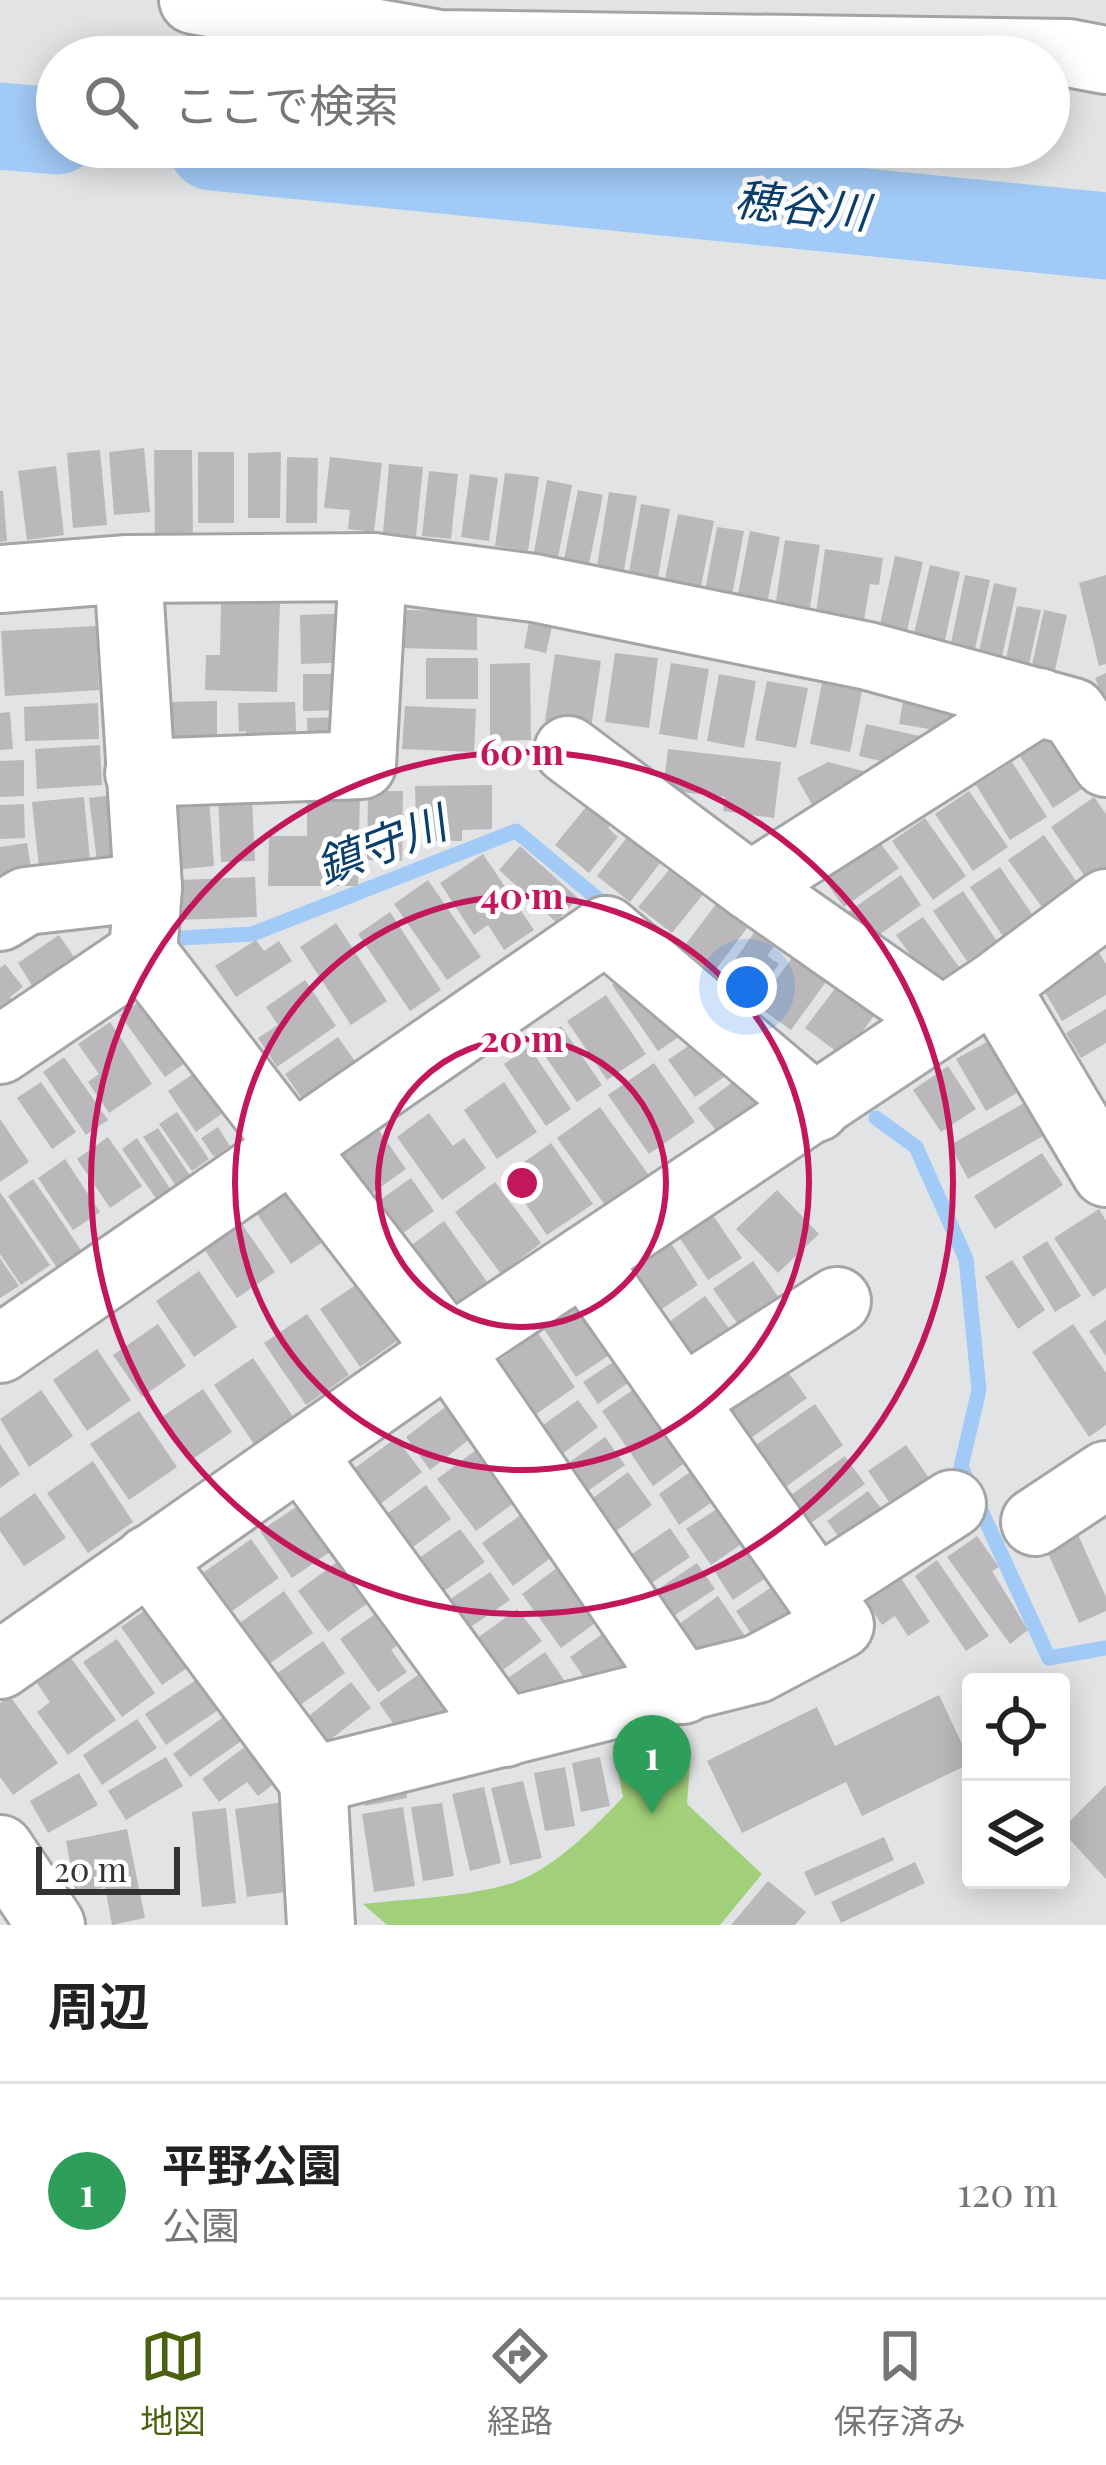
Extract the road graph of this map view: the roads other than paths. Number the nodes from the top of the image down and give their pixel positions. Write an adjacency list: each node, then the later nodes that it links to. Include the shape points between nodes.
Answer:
1 (193, 0): 2 (street)
2 (394, 36)
3 (1070, 52): 4 (street)
4 (1106, 60)
5 (374, 567): 6 (street); 8 (street, via 534,588 868,656); 11 (street, via 362,765)
6 (128, 568): 7 (street); 11 (street)
7 (0, 579)
8 (1039, 701): 10 (street, via 1073,712); 12 (street)
9 (568, 750): 12 (street)
10 (1106, 763)
11 (139, 773): 13 (street)
12 (750, 886): 18 (street)
13 (148, 887): 15 (street, via 26,902); 16 (street)
14 (1106, 903): 17 (street)
15 (0, 917)
16 (143, 953): 19 (street); 21 (street)
17 (995, 986): 18 (street); 22 (street)
18 (941, 1020): 20 (street)
19 (0, 1050)
20 (815, 1108): 21 (street, via 606,930); 23 (street)
21 (292, 1147): 25 (street); 26 (street)
22 (1106, 1173)
23 (584, 1260): 26 (street); 27 (street)
24 (837, 1301): 27 (street)
25 (0, 1349)
26 (449, 1350): 28 (street); 35 (street)
27 (682, 1400): 33 (street)
28 (301, 1454): 32 (street); 36 (street)
29 (1106, 1475): 31 (street)
30 (952, 1504): 33 (street)
31 (1035, 1522)
32 (149, 1559): 34 (street); 37 (street)
33 (817, 1591): 35 (street, via 840,1624 758,1669)
34 (0, 1665)
35 (683, 1690): 36 (street)
36 (505, 1733): 37 (street)
37 (313, 1780): 40 (street)
38 (0, 1850): 39 (street)
39 (51, 1925)
40 (318, 1925)

